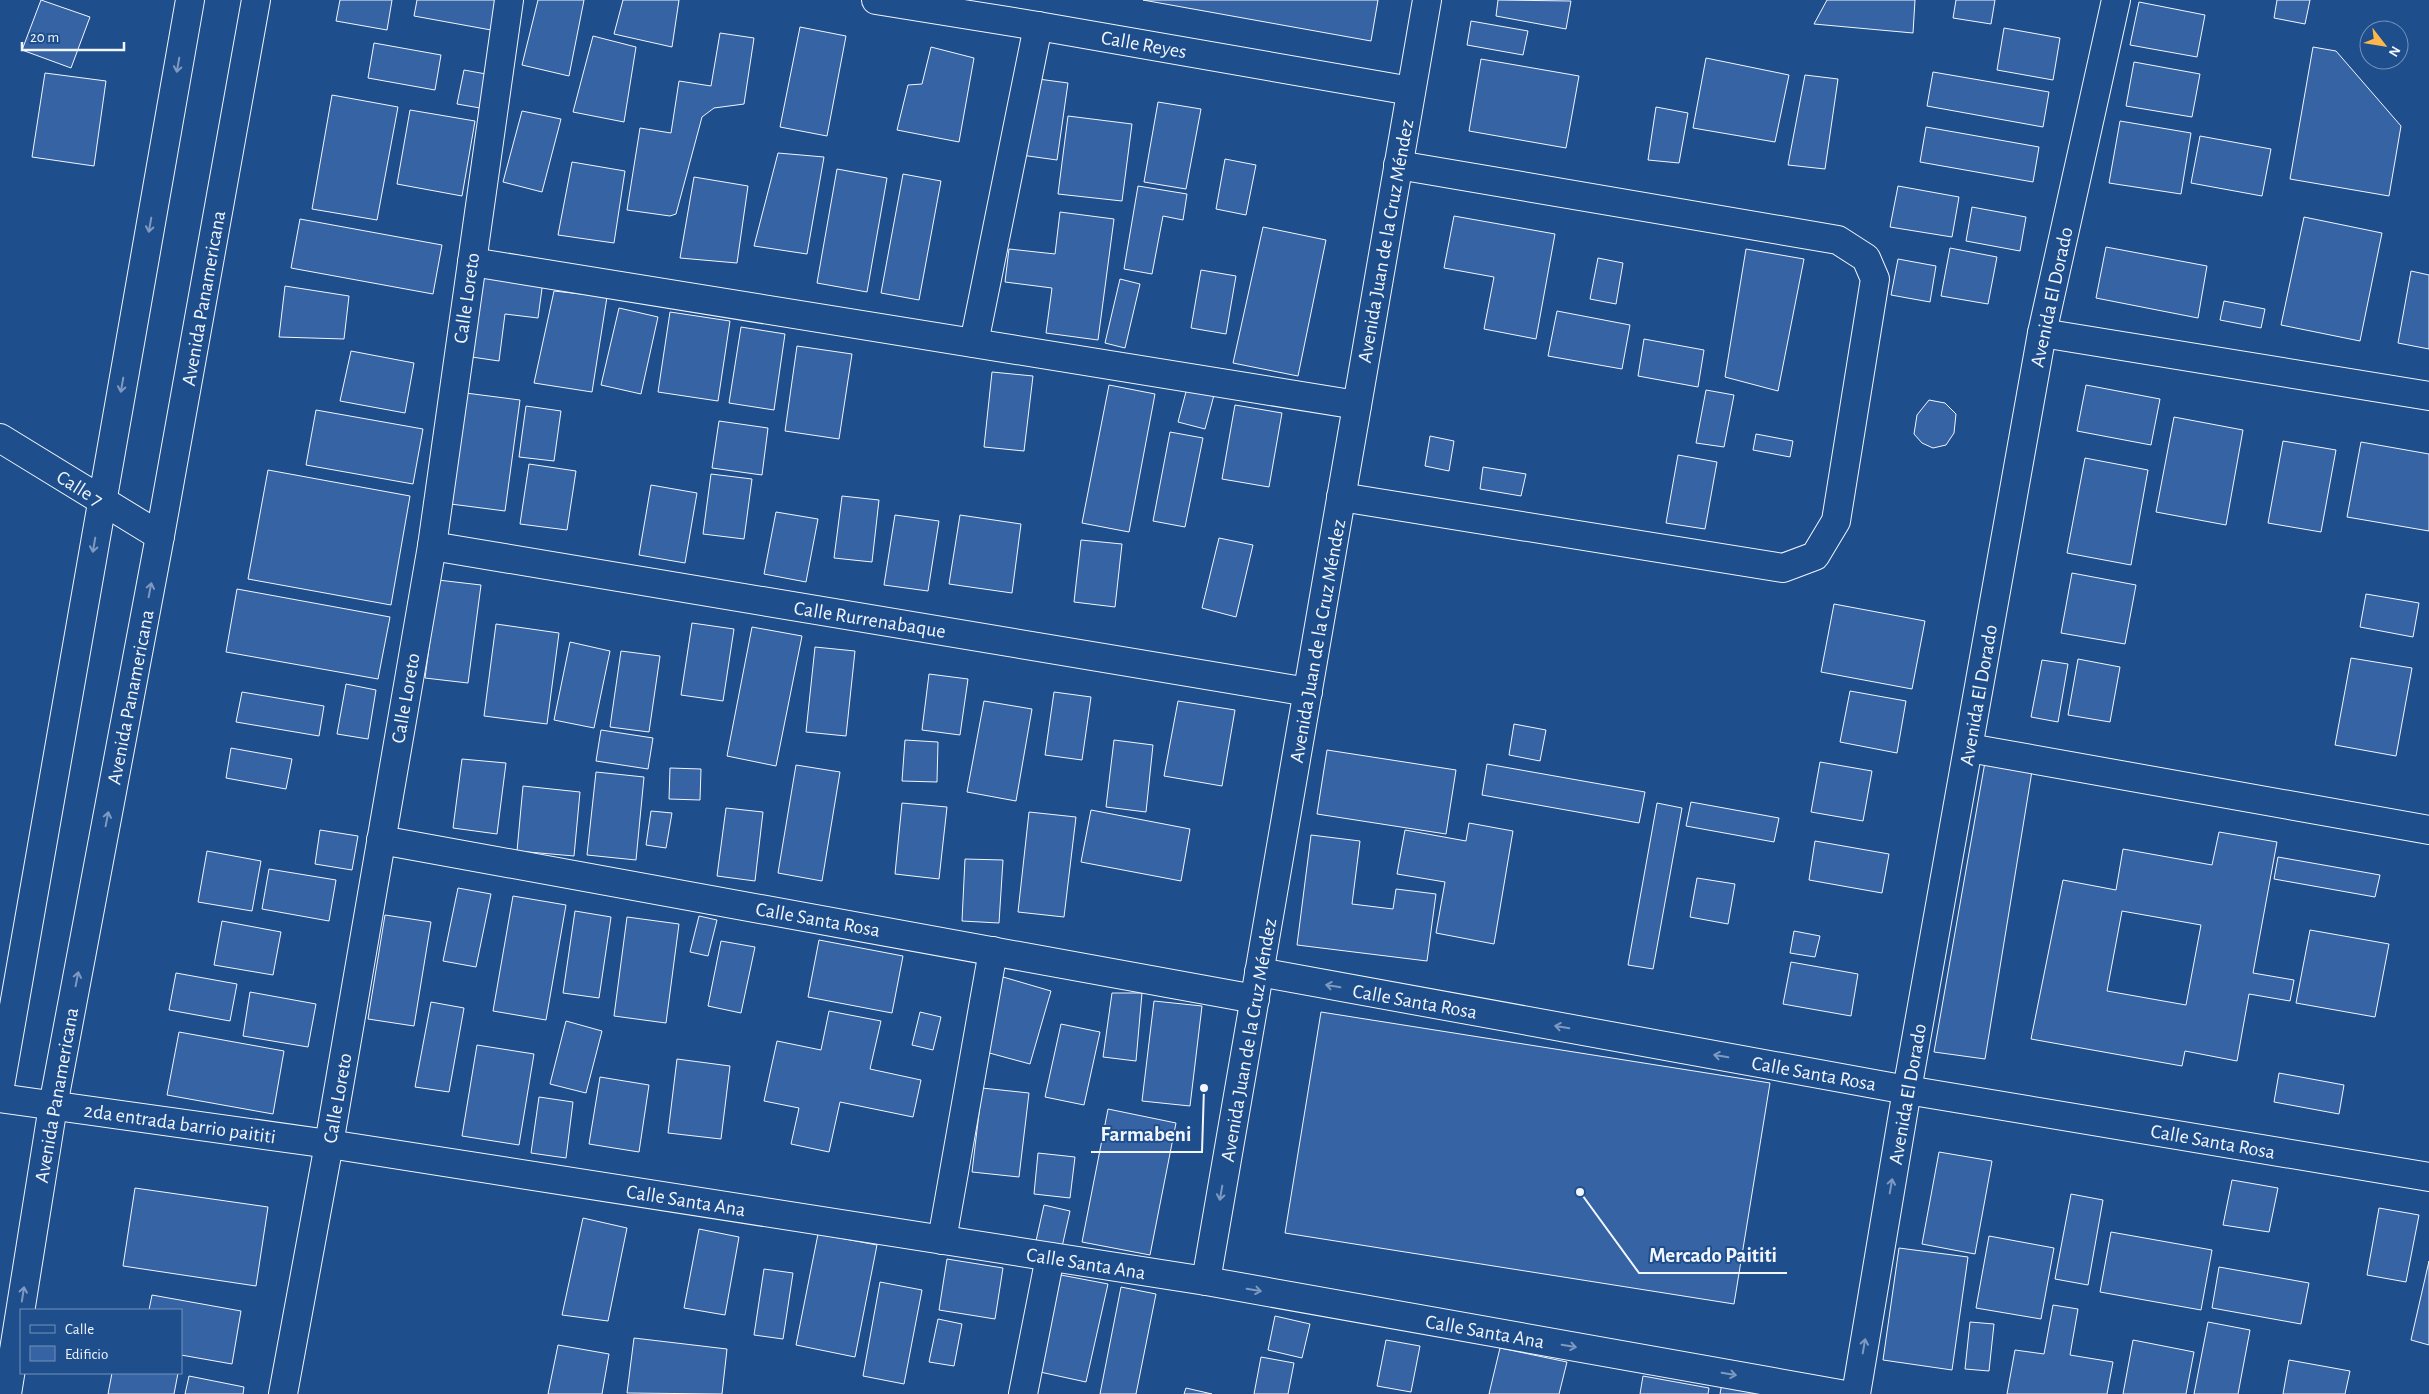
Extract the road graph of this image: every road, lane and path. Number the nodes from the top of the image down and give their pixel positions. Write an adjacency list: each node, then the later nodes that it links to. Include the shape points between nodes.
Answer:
1 (190, 0): 17 (main road, one-way to 17)
2 (256, 0): 18 (main road, Avenida Panamericana)
3 (509, 0): 10 (main road, Calle Loreto)
4 (876, 0): 7 (main road, Calle Reyes)
5 (1427, 0): 8 (main road, Avenida Juan de la Cruz Méndez)
6 (2116, 0): 11 (main road, Avenida El Dorado)
7 (1038, 26): 8 (main road, Calle Reyes); 12 (main road)
8 (1412, 91): 9 (main road, Avenida Juan de la Cruz Méndez)
9 (1398, 165): 14 (main road, Avenida Juan de la Cruz Méndez); 16 (main road, via 1838,240 1866,258 1875,279 1836,521 1815,556 1783,568)
10 (472, 262): 12 (main road); 19 (main road, Calle Loreto)
11 (2042, 333): 13 (main road); 21 (main road, Avenida El Dorado)
12 (974, 343): 14 (main road)
13 (2429, 396)
14 (1357, 405): 16 (main road, Avenida Juan de la Cruz Méndez)
15 (0, 438): 17 (main road, Calle 7)
16 (1341, 497): 20 (main road, Avenida Juan de la Cruz Méndez)
17 (102, 502): 18 (main road, Calle 7); 27 (main road, one-way to 27)
18 (160, 536): 30 (main road, Avenida Panamericana, one-way to 18)
19 (432, 546): 20 (main road, Calle Rurrenabaque); 23 (main road, Calle Loreto)
20 (1308, 692): 25 (main road, Avenida Juan de la Cruz Méndez)
21 (1969, 748): 22 (main road); 28 (main road, Avenida El Dorado)
22 (2429, 830)
23 (381, 840): 24 (main road, Calle Santa Rosa); 31 (main road, Calle Loreto)
24 (993, 951): 26 (main road, Calle Santa Rosa); 33 (main road)
25 (1259, 972): 26 (main road, Avenida Juan de la Cruz Méndez); 28 (main road, Calle Santa Rosa, one-way to 25)
26 (1255, 999): 35 (main road, Avenida Juan de la Cruz Méndez, one-way to 35)
27 (0, 1086)
28 (1907, 1090): 32 (main road, Calle Santa Rosa); 42 (main road, Avenida El Dorado, one-way to 28)
29 (0, 1098): 30 (main road, 2da entrada barrio paititi)
30 (52, 1106): 31 (main road, 2da entrada barrio paititi); 36 (main road, Avenida Panamericana, one-way to 30)
31 (329, 1144): 33 (main road, Calle Santa Ana); 39 (main road, Calle Loreto)
32 (2429, 1177)
33 (942, 1240): 34 (main road, Calle Santa Ana)
34 (1050, 1257): 35 (main road, Calle Santa Ana); 40 (main road)
35 (1206, 1281): 41 (main road, Calle Santa Ana, one-way to 41)
36 (20, 1309)
37 (20, 1311): 38 (main road, Avenida Panamericana, one-way to 37)
38 (7, 1394)
39 (283, 1394)
40 (1023, 1394)
41 (1840, 1394)
42 (1856, 1394)

